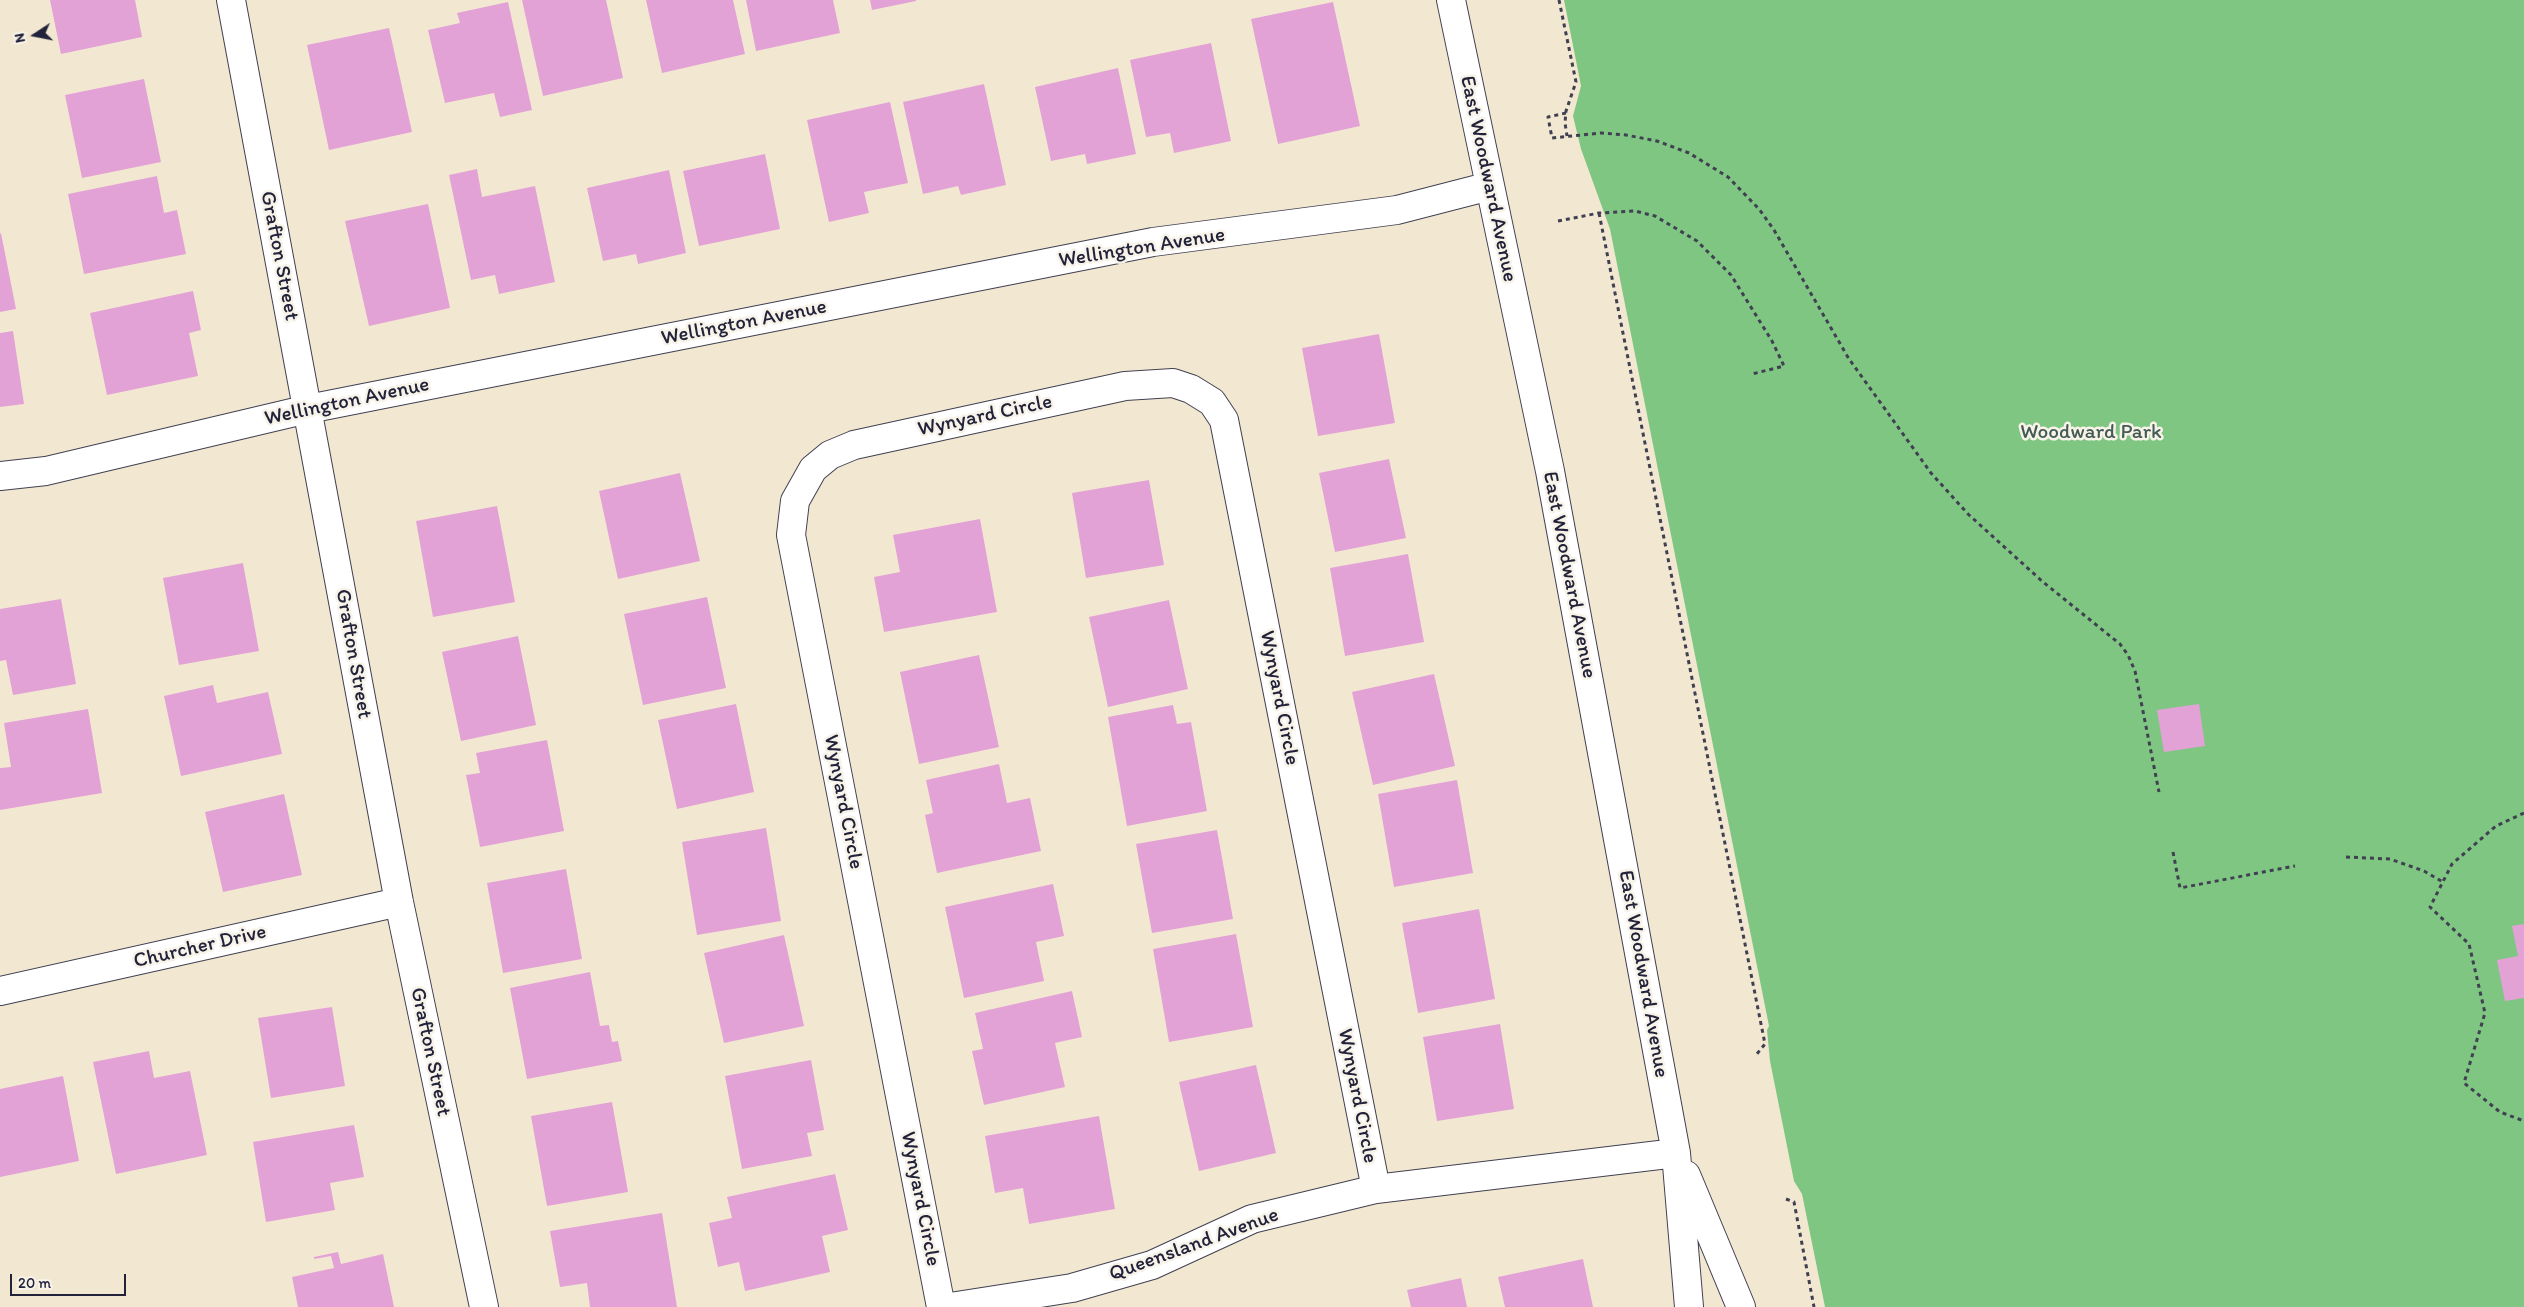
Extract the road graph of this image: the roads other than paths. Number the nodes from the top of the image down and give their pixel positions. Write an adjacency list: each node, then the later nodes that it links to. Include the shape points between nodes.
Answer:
1 (231, 0): 4 (street, Grafton Street)
2 (1450, 0): 3 (street, East Woodward Avenue)
3 (1490, 186): 4 (street, Wellington Avenue, via 1397,210 1153,242); 8 (street, East Woodward Avenue, via 1550,470)
4 (308, 409): 5 (street, Wellington Avenue, via 46,471); 6 (street, Grafton Street)
5 (0, 476)
6 (399, 902): 7 (street, Churcher Drive); 10 (street, Grafton Street)
7 (0, 991)
8 (1676, 1153): 9 (street, Queensland Avenue); 13 (street, East Woodward Avenue); 14 (street, East Woodward Avenue)
9 (1376, 1188): 11 (street, Wynyard Circle, via 1224,420 1212,402 1191,389 1172,383 1125,386 854,445 830,455 813,469 795,501 791,535); 12 (street, Queensland Avenue, via 1252,1219 1152,1265 1081,1286)
10 (484, 1307)
11 (941, 1307)
12 (950, 1307)
13 (1689, 1307)
14 (1742, 1307)

